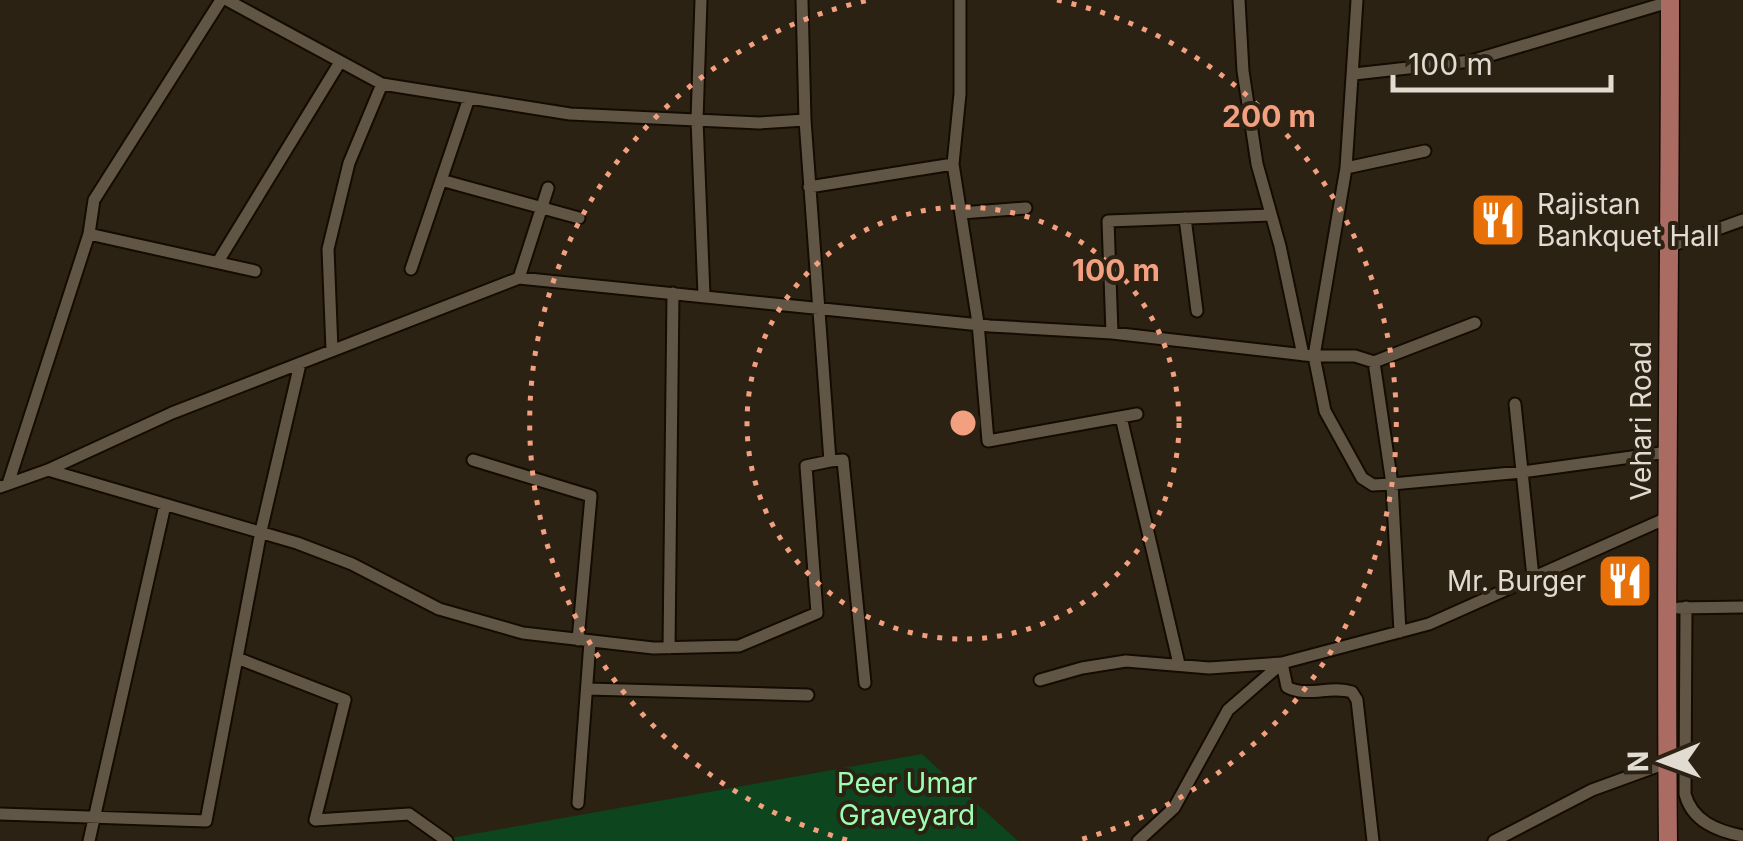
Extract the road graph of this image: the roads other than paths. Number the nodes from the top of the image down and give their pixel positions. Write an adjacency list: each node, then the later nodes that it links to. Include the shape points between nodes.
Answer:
1 (224, 0): 8 (street); 27 (street, via 94,200)
2 (701, 0): 12 (street)
3 (802, 0): 13 (street)
4 (960, 0): 15 (street)
5 (1240, 0): 23 (street, via 1257,164)
6 (1357, 0): 9 (street)
7 (1672, 0): 9 (street, via 1471,61); 28 (main road, Vehari Road)
8 (340, 62): 10 (street); 29 (street)
9 (1354, 74): 16 (street)
10 (382, 84): 11 (street); 40 (street, via 349,163 328,249)
11 (470, 98): 12 (street, via 570,114); 17 (street)
12 (696, 120): 13 (street); 34 (street)
13 (804, 120): 18 (street)
14 (1425, 150): 16 (street)
15 (954, 164): 18 (street); 22 (street)
16 (1346, 168): 41 (street)
17 (441, 180): 20 (street); 30 (street)
18 (808, 187): 35 (street)
19 (548, 188): 20 (street)
20 (540, 206): 24 (street); 32 (street)
21 (1026, 208): 22 (street)
22 (961, 213): 37 (street)
23 (1271, 215): 25 (street); 41 (street)
24 (578, 218)
25 (1185, 218): 36 (street); 39 (street, via 1108,220)
26 (1743, 220): 28 (street)
27 (89, 234): 29 (street); 53 (street)
28 (1668, 247): 47 (main road, Vehari Road)
29 (219, 260): 31 (street)
30 (411, 269)
31 (255, 271)
32 (519, 278): 33 (street); 40 (street)
33 (674, 293): 34 (street); 63 (street)
34 (704, 295): 35 (street)
35 (816, 306): 37 (street); 49 (street)
36 (1198, 311)
37 (978, 323): 39 (street); 46 (street, via 988,441)
38 (1475, 323): 42 (street)
39 (1112, 333): 41 (street)
40 (332, 350): 43 (street)
41 (1308, 356): 42 (street); 52 (street, via 1325,411 1362,478)
42 (1374, 362): 52 (street)
43 (300, 364): 50 (street); 56 (street)
44 (1515, 404): 51 (street)
45 (1136, 414): 46 (street)
46 (1121, 417): 66 (street)
47 (1668, 452): 51 (street); 55 (main road, Vehari Road)
48 (473, 460): 62 (street, via 591,496)
49 (830, 460): 63 (street, via 806,466 816,613 739,646); 68 (street, via 843,460)
50 (48, 470): 53 (street); 54 (street)
51 (1522, 472): 52 (street); 57 (street)
52 (1392, 484): 61 (street)
53 (4, 485)
54 (165, 505): 56 (street); 74 (street)
55 (1668, 517): 57 (street); 59 (main road, Vehari Road)
56 (262, 531): 62 (street, via 352,564 439,608 523,633); 64 (street)
57 (1534, 577): 61 (street)
58 (1743, 607): 60 (street)
59 (1664, 608): 60 (street); 71 (main road, Vehari Road)
60 (1686, 608): 75 (street, via 1685,794 1696,816)
61 (1400, 632): 65 (street)
62 (584, 641): 63 (street); 69 (street)
63 (669, 648)
64 (238, 658): 74 (street, via 206,821); 77 (street, via 345,700 315,820 410,814)
65 (1282, 663): 66 (street); 78 (street, via 1228,710 1174,808); 79 (street, via 1288,687 1296,692 1343,689 1357,700)
66 (1179, 664): 67 (street, via 1126,662)
67 (1040, 680)
68 (864, 683)
69 (587, 688): 70 (street); 72 (street)
70 (808, 695)
71 (1666, 764): 80 (street, via 1592,790); 81 (main road, Vehari Road)
72 (578, 803)
73 (0, 814): 74 (street)
74 (94, 817): 76 (street)
75 (1743, 836)
76 (89, 841)
77 (448, 841)
78 (1138, 841)
79 (1373, 841)
80 (1494, 841)
81 (1668, 841)

